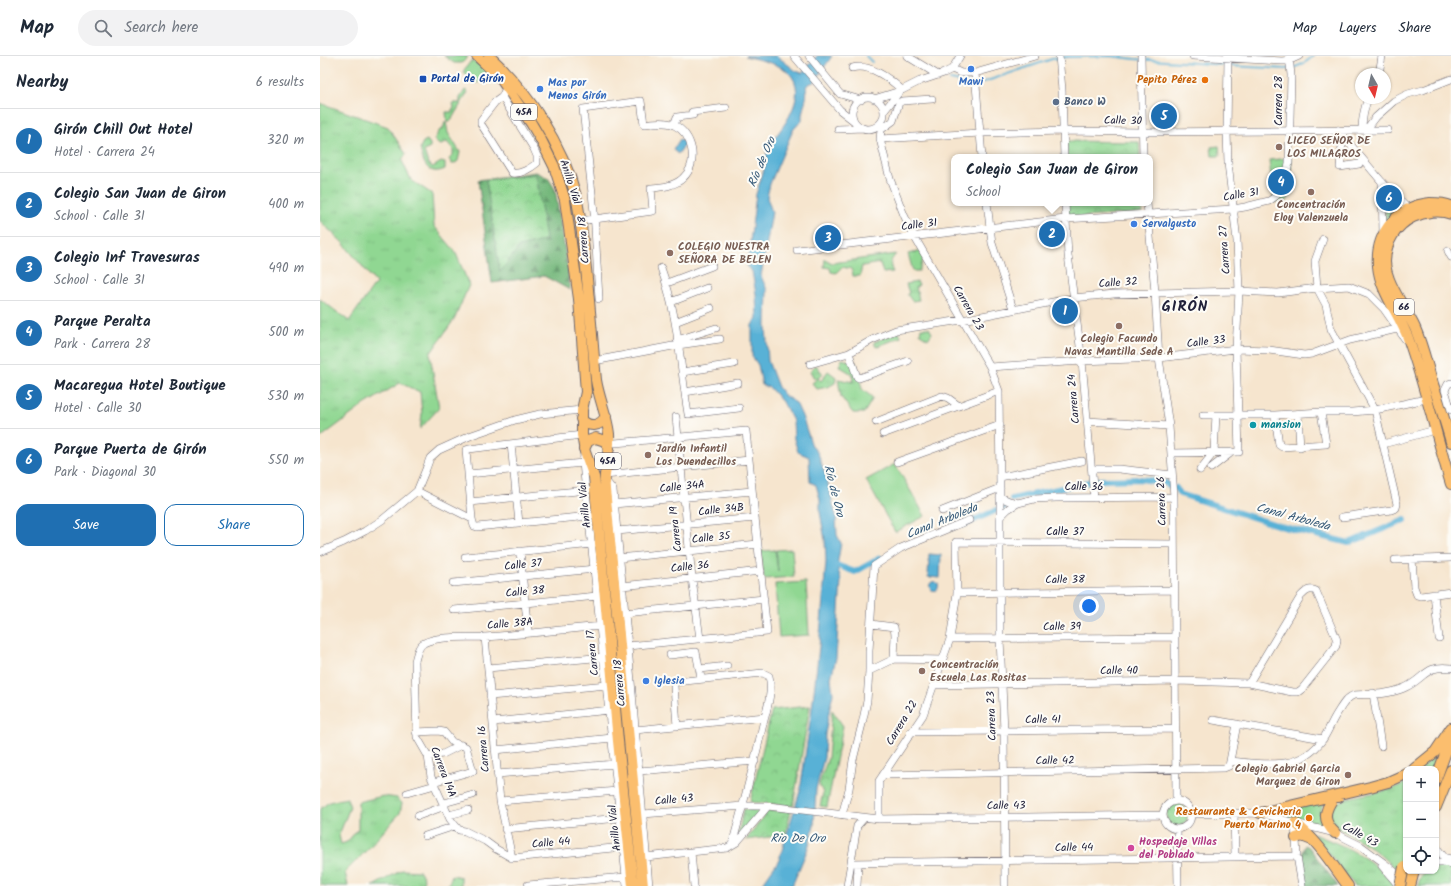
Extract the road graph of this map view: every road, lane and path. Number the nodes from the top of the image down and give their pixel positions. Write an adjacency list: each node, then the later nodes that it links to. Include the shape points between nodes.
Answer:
1 (477, 56): 21 (highway, Anillo Víal / 45A)
2 (490, 56): 61 (highway, Anillo Víal / 45A, via 525,96 551,137 570,176)
3 (794, 56): 30 (street, via 840,110)
4 (809, 56): 26 (street, via 837,90 843,95)
5 (907, 56): 18 (street)
6 (960, 56): 17 (street)
7 (1035, 56): 19 (street)
8 (1059, 56): 38 (street)
9 (1141, 56): 40 (street)
10 (1193, 56): 13 (street)
11 (1299, 56): 14 (street)
12 (1382, 56): 16 (street)
13 (1228, 59): 14 (street); 41 (street, Carrera 27)
14 (1290, 60): 39 (street, Carrera 28)
15 (852, 68): 22 (street, via 857,66 879,73)
16 (1380, 68)
17 (952, 69): 18 (street); 19 (street)
18 (938, 75): 22 (street)
19 (975, 76): 42 (street)
20 (1451, 79): 36 (street, via 1394,101)
21 (507, 86): 23 (street); 108 (highway, Anillo Víal / 45A, via 541,140 555,169 566,205 579,299 586,392)
22 (901, 90): 24 (street); 29 (street)
23 (502, 97): 23 (street, via 537,156 537,163 532,168 516,174 512,172 481,120)
24 (874, 99): 26 (street); 29 (street, via 880,102)
25 (932, 99): 35 (street, via 898,103 893,121)
26 (861, 100): 30 (street, via 853,111)
27 (1365, 104): 36 (street, via 1362,120)
28 (726, 108): 32 (street, via 692,112 693,115 677,117)
29 (884, 111): 31 (street)
30 (854, 121): 34 (street)
31 (882, 121): 34 (street, via 874,128); 35 (street, Carrera 23)
32 (674, 125): 59 (street, via 683,131 690,142 693,157 683,178 675,184 651,188 653,211); 59 (street, Carrera 18, via 644,124 641,101 583,109)
33 (838, 129): 34 (street)
34 (865, 129): 44 (street)
35 (882, 129): 44 (street, Carrera 23)
36 (1364, 130): 37 (street, Calle 30); 43 (street, Calle 30)
37 (1388, 130)
38 (1064, 131): 40 (street, Calle 30); 42 (street, Calle 30); 46 (street)
39 (1290, 131): 41 (street, Calle 30); 43 (street, Calle 30); 50 (street, Carrera 28, via 1287,175)
40 (1142, 132): 41 (street, Calle 30); 47 (street)
41 (1227, 132): 55 (street, Carrera 27)
42 (980, 133): 44 (street, Calle 30); 45 (street)
43 (1340, 133): 48 (street, via 1340,168); 49 (street)
44 (880, 139): 64 (street, Carrera 23, via 890,180)
45 (982, 154)
46 (1064, 154)
47 (1143, 154)
48 (1359, 164)
49 (1382, 182): 56 (street); 63 (street)
50 (1279, 192): 55 (street, Calle 31, via 1270,200)
51 (987, 206): 62 (street)
52 (1065, 206): 60 (street, Carrera 24)
53 (1147, 206): 57 (street, Carrera 26)
54 (1451, 206): 56 (highway, 66, via 1435,203)
55 (1233, 209): 57 (street, Calle 31); 72 (street, Carrera 27)
56 (1408, 209): 63 (highway, 66, via 1400,214)
57 (1148, 214): 60 (street, Calle 31); 73 (street, Carrera 26)
58 (1451, 214): 120 (highway, 66, via 1428,212 1405,221 1392,236 1385,263 1393,286 1415,328)
59 (594, 219): 61 (street); 75 (street, Carrera 18)
60 (1065, 219): 62 (street, Calle 31); 74 (street, Carrera 24)
61 (580, 221): 90 (highway, Anillo Víal / 45A)
62 (990, 227): 64 (street, Calle 31); 78 (street, via 992,243)
63 (1383, 234): 86 (highway, 66, via 1377,256 1379,276)
64 (914, 236): 66 (street, Calle 31); 79 (street, Carrera 23)
65 (1323, 239): 71 (street, via 1315,261)
66 (797, 250)
67 (712, 266): 69 (street)
68 (661, 268): 69 (street)
69 (667, 282): 76 (street)
70 (707, 288): 76 (street)
71 (1317, 288): 72 (street, Calle 32, via 1278,293); 82 (street, Calle 32, via 1349,286 1369,294 1384,309); 85 (street, via 1326,305 1330,329)
72 (1239, 291): 73 (street, Calle 32); 87 (street, Carrera 27)
73 (1155, 292): 74 (street, Calle 32); 89 (street, Carrera 26)
74 (1073, 298): 78 (street, Calle 32); 92 (street, Carrera 24)
75 (599, 299)
76 (671, 302): 80 (street)
77 (711, 308): 80 (street)
78 (1013, 309): 79 (street, Calle 32)
79 (962, 320): 88 (street, Calle 32, via 896,330); 95 (street, Carrera 23)
80 (675, 322): 84 (street)
81 (716, 328): 84 (street)
82 (1397, 329): 85 (street, Calle 33); 86 (street, Calle 32)
83 (720, 339): 84 (street)
84 (678, 343): 90 (street); 96 (street)
85 (1339, 344): 87 (street, Calle 33, via 1320,352 1304,354); 104 (street)
86 (1410, 346): 101 (highway, 66)
87 (1236, 349): 89 (street, Calle 33); 111 (street, Carrera 27)
88 (848, 353): 91 (street, via 857,378); 94 (street, Calle 32)
89 (1159, 358): 92 (street, Calle 33); 118 (street, Carrera 26)
90 (594, 361): 113 (highway, Anillo Víal / 45A, via 598,392)
91 (908, 361)
92 (1082, 361): 95 (street, Calle 33); 115 (street, Carrera 24)
93 (734, 364): 96 (street)
94 (810, 364)
95 (990, 367): 100 (street, Carrera 23)
96 (682, 372): 99 (street)
97 (738, 383): 99 (street)
98 (1451, 383): 105 (street, via 1445,390)
99 (685, 392): 103 (street, via 688,414)
100 (999, 392): 102 (street); 117 (street, Carrera 23)
101 (1426, 399): 104 (street); 119 (highway, 66)
102 (959, 406): 116 (street, via 942,396); 121 (street)
103 (739, 408)
104 (1375, 410): 106 (street); 126 (street)
105 (1451, 410)
106 (1322, 412): 107 (street); 128 (street, via 1326,444)
107 (1298, 414): 112 (street); 128 (street)
108 (582, 415): 113 (highway, via 588,425 597,425); 122 (highway, Anillo Víal / 45A); 148 (street, via 540,414 515,420 439,450 430,458)
109 (1203, 415): 110 (street)
110 (1216, 415): 111 (street); 129 (street)
111 (1238, 415): 112 (street); 130 (street, Carrera 27, via 1239,444)
112 (1275, 415): 128 (street, via 1279,445 1282,448)
113 (606, 416): 127 (highway, Anillo Víal / 45A)
114 (676, 417): 123 (street, Carrera 19)
115 (1088, 421): 118 (street); 139 (street, Carrera 24)
116 (876, 422)
117 (1000, 425): 135 (street); 144 (street, Carrera 23)
118 (1169, 426): 131 (street, Carrera 26)
119 (1435, 430): 126 (street); 145 (highway, 66)
120 (1450, 430): 124 (highway, 66)
121 (883, 434)
122 (582, 435): 125 (street); 132 (highway, Anillo Víal / 45A)
123 (679, 438): 127 (street); 133 (street, via 746,431); 136 (street, Carrera 19)
124 (1451, 442)
125 (511, 444): 138 (street); 141 (street, via 466,450)
126 (1383, 444): 161 (street, via 1397,506 1391,510)
127 (612, 446): 132 (highway, via 596,438 588,441); 143 (highway, Anillo Víal / 45A)
128 (1300, 447)
129 (1214, 452): 130 (street); 131 (street); 140 (street)
130 (1236, 452): 137 (street)
131 (1171, 453): 142 (street, Carrera 26)
132 (584, 455): 138 (street); 147 (street, Carrera 17); 309 (highway, Anillo Víal / 45A, via 594,477)
133 (749, 460): 136 (street); 149 (street)
134 (1082, 461): 144 (street)
135 (897, 462)
136 (682, 467): 143 (street); 154 (street, Carrera 19)
137 (1211, 468)
138 (514, 469): 141 (street); 151 (street)
139 (1092, 469): 142 (street, via 1119,469); 150 (street, Carrera 24)
140 (1200, 470)
141 (468, 474): 155 (street)
142 (1172, 475): 153 (street, Carrera 26)
143 (605, 477): 157 (street, Carrera 18, via 613,490); 313 (highway, Anillo Víal / 45A)
144 (1000, 477): 146 (street, Carrera 23)
145 (1451, 484)
146 (1000, 488): 152 (street, Carrera 23); 158 (street)
147 (587, 490): 151 (street); 159 (street, Carrera 17)
148 (417, 491): 164 (street); 174 (street, via 365,531)
149 (752, 491): 154 (street, Calle 34A); 162 (street)
150 (1094, 496): 153 (street, Calle 36); 156 (street, Calle 36)
151 (516, 497): 155 (street); 165 (street)
152 (1000, 497): 156 (street); 160 (street, Carrera 23)
153 (1174, 497): 172 (street, Carrera 26)
154 (684, 498): 157 (street, Calle 34A); 166 (street, Carrera 19)
155 (470, 502): 164 (street)
156 (1018, 503): 160 (street, Calle 36)
157 (614, 504): 167 (street, Carrera 18)
158 (942, 511)
159 (590, 516): 165 (street); 170 (street, Carrera 17)
160 (1000, 517): 169 (street, Carrera 23)
161 (1342, 517)
162 (755, 518): 166 (street, Calle 34B); 171 (street)
163 (969, 520): 198 (street, via 901,548 874,566)
164 (473, 523): 165 (street, via 477,527)
165 (519, 523)
166 (687, 525): 167 (street, Calle 34B); 173 (street, Carrera 19)
167 (617, 531): 177 (street, Carrera 18)
168 (956, 542): 169 (street, Calle 37); 190 (street, Carrera 22)
169 (1000, 543): 172 (street, Calle 37); 188 (street, Carrera 23)
170 (593, 544): 175 (street); 181 (street, Carrera 17)
171 (758, 544): 173 (street, Calle 35); 182 (street)
172 (1174, 544): 187 (street, Carrera 26)
173 (689, 551): 177 (street, Calle 35); 184 (street, Carrera 19)
174 (320, 552)
175 (520, 552): 176 (street); 183 (street)
176 (465, 557)
177 (620, 558): 186 (street, Carrera 18)
178 (1451, 558): 179 (street)
179 (1412, 559): 180 (street); 191 (street, via 1417,595)
180 (1395, 560)
181 (595, 569): 183 (street, Calle 37); 192 (street, Carrera 17)
182 (761, 571): 184 (street, Calle 36); 193 (street)
183 (523, 576): 185 (street, Calle 37); 194 (street)
184 (692, 578): 186 (street, Calle 36); 195 (street, Carrera 19)
185 (453, 583)
186 (622, 586): 197 (street, Carrera 18)
187 (1174, 590): 188 (street, Calle 38); 201 (street, Carrera 26)
188 (1000, 592): 190 (street, Calle 38); 203 (street, Carrera 23)
189 (1451, 592): 191 (street)
190 (957, 593): 206 (street, Carrera 22)
191 (1434, 594): 204 (street)
192 (598, 596): 194 (street, Calle 38); 199 (street, Carrera 17)
193 (764, 599): 195 (street); 205 (street, via 767,632)
194 (526, 603): 196 (street, Calle 38); 200 (street)
195 (696, 606): 197 (street); 205 (street, Carrera 19)
196 (454, 610)
197 (625, 613): 208 (street, Carrera 18)
198 (872, 624): 211 (street, via 892,626 895,629); 217 (street)
199 (601, 626): 200 (street, Calle 38A); 210 (street, Carrera 17)
200 (528, 633): 202 (street, Calle 38A)
201 (1175, 636): 203 (street, Calle 39); 219 (street, Carrera 26)
202 (485, 637): 207 (street, Calle 38A, via 439,639); 214 (street, Carrera 16)
203 (1000, 638): 206 (street, Calle 39); 221 (street, Carrera 23)
204 (1439, 638)
205 (700, 639): 208 (street)
206 (950, 639): 212 (street, Carrera 22)
207 (423, 644): 236 (street, Carrera 14A, via 417,651 415,661)
208 (628, 646): 234 (street, Carrera 18)
209 (670, 655): 216 (street, via 696,652)
210 (604, 657): 214 (street); 222 (street, Carrera 17)
211 (894, 659): 212 (street); 217 (street)
212 (943, 660): 223 (street, Carrera 22)
213 (727, 666): 216 (street)
214 (488, 668): 225 (street, Carrera 16)
215 (1451, 668): 224 (street, Calle 42, via 1436,667 1403,689)
216 (700, 669): 218 (street)
217 (869, 671): 275 (street, via 864,716)
218 (701, 678): 227 (street, via 763,673 769,676 771,683); 231 (street, via 675,682)
219 (1176, 681): 220 (street, Calle 40); 221 (street, Calle 40); 233 (street, Carrera 26)
220 (1249, 683): 220 (street, Calle 40, via 1301,596 1307,590 1316,591 1338,640 1336,646 1298,692)
221 (1002, 684): 223 (street, Calle 40); 235 (street, Carrera 23)
222 (607, 685): 225 (street); 226 (street, Carrera 17)
223 (934, 685): 237 (street, Carrera 22, via 923,715)
224 (1373, 693): 240 (street, Calle 42, via 1349,697); 242 (street)
225 (490, 696): 229 (street, Carrera 16)
226 (610, 710): 229 (street); 238 (street, Carrera 17)
227 (765, 718): 231 (street); 245 (street)
228 (1213, 720): 230 (street)
229 (493, 722): 243 (street, Carrera 16)
230 (1237, 724): 240 (street); 247 (street)
231 (678, 726): 234 (street)
232 (1451, 728): 248 (highway, via 1435,752)
233 (1175, 729): 235 (street, Calle 41); 249 (street, Carrera 26)
234 (635, 730): 251 (street, Carrera 18)
235 (1004, 731): 237 (street, Calle 41); 253 (street, Carrera 23)
236 (416, 732): 241 (street, via 444,732 452,742); 244 (street, Carrera 14A)
237 (910, 732): 255 (street, Carrera 22)
238 (612, 738): 243 (street); 246 (street, Carrera 17)
239 (1451, 738): 252 (highway)
240 (1323, 739): 247 (street, Calle 42, via 1304,758 1291,762 1272,765)
241 (461, 745): 244 (street, via 443,754); 258 (street, via 466,747 473,771)
242 (1381, 746)
243 (495, 750): 254 (street, Carrera 16)
244 (428, 756): 258 (street, Carrera 14A)
245 (755, 761): 251 (street); 267 (street)
246 (615, 764): 254 (street); 260 (street, Carrera 17)
247 (1229, 764): 249 (street, Calle 42)
248 (1418, 766)
249 (1176, 770): 253 (street, Calle 42); 264 (street, Carrera 26)
250 (1451, 770): 259 (highway)
251 (639, 771): 272 (street, Carrera 18)
252 (1439, 771)
253 (1004, 773): 255 (street, Calle 42); 279 (street, Carrera 23)
254 (497, 774): 263 (street, Carrera 16)
255 (883, 775): 282 (street, Carrera 22, via 879,781)
256 (1403, 775): 271 (highway, via 1370,787)
257 (1403, 778): 289 (highway, via 1376,790 1334,797 1328,805 1326,820 1329,828)
258 (434, 783): 261 (street); 266 (street, Carrera 14A)
259 (1448, 785): 265 (highway)
260 (617, 791): 263 (street); 280 (street, Carrera 17)
261 (407, 793)
262 (473, 795): 266 (street)
263 (500, 800): 286 (street, Carrera 16)
264 (1176, 800): 273 (street, via 1186,804); 276 (street, via 1166,805)
265 (1439, 802)
266 (444, 805): 274 (street, Carrera 14A); 277 (street)
267 (743, 806): 268 (street, Calle 43); 272 (street, Calle 43); 293 (street)
268 (768, 806): 275 (street, Calle 43); 293 (street)
269 (468, 810): 274 (street)
270 (1234, 813): 271 (street, Calle 43); 273 (street, Calle 43); 297 (street)
271 (1260, 813): 283 (street, Calle 43)
272 (643, 814): 299 (street, Carrera 18)
273 (1191, 814): 287 (street, via 1187,824)
274 (448, 815): 284 (street, Carrera 14A)
275 (842, 815): 278 (street, Calle 43)
276 (1162, 815): 279 (street, Calle 43); 287 (street, via 1167,825)
277 (418, 816)
278 (851, 816): 281 (street, Calle 43); 285 (street)
279 (1005, 817): 282 (street, Calle 43); 303 (street, Carrera 23)
280 (620, 818): 286 (street); 294 (street, Carrera 17)
281 (864, 818): 282 (street, Calle 43); 285 (street)
282 (878, 819)
283 (1295, 823): 288 (highway); 289 (street, Calle 43); 291 (street)
284 (455, 826): 290 (street); 300 (street)
285 (857, 826): 305 (street)
286 (505, 829): 300 (street, Carrera 16)
287 (1177, 829): 301 (street)
288 (1304, 830): 291 (street); 292 (highway); 322 (street, Calle 43, via 1327,834 1356,847 1382,866)
289 (1335, 833): 307 (street, Calle 43, via 1361,846)
290 (425, 836)
291 (1296, 838): 292 (highway, via 1302,836); 298 (street)
292 (1312, 840): 321 (highway)
293 (732, 845): 296 (street, via 719,850)
294 (623, 850): 300 (street, Calle 44); 309 (street, Carrera 17)
295 (1439, 851): 302 (street, via 1444,857)
296 (691, 852): 299 (street); 315 (street)
297 (1235, 856): 298 (street, Calle 44); 301 (street, Calle 44)
298 (1297, 856): 320 (street)
299 (646, 857): 314 (street, Carrera 18)
300 (512, 858)
301 (1178, 858): 303 (street, Calle 44); 319 (street)
302 (1451, 859)
303 (1005, 861): 305 (street, Calle 44); 318 (street, Carrera 23)
304 (1439, 862): 306 (street)
305 (855, 863): 316 (street); 317 (street)
306 (1451, 864)
307 (1395, 872)
308 (1403, 872): 322 (highway, bridge)
309 (629, 874): 310 (street); 311 (street, Carrera 17); 312 (highway, Anillo Víal / 45A)
310 (528, 885)
311 (627, 886)
312 (633, 886)
313 (643, 886)
314 (649, 886)
315 (694, 886)
316 (847, 886)
317 (858, 886)
318 (1006, 886)
319 (1178, 886)
320 (1302, 886)
321 (1348, 886)
322 (1399, 886)

